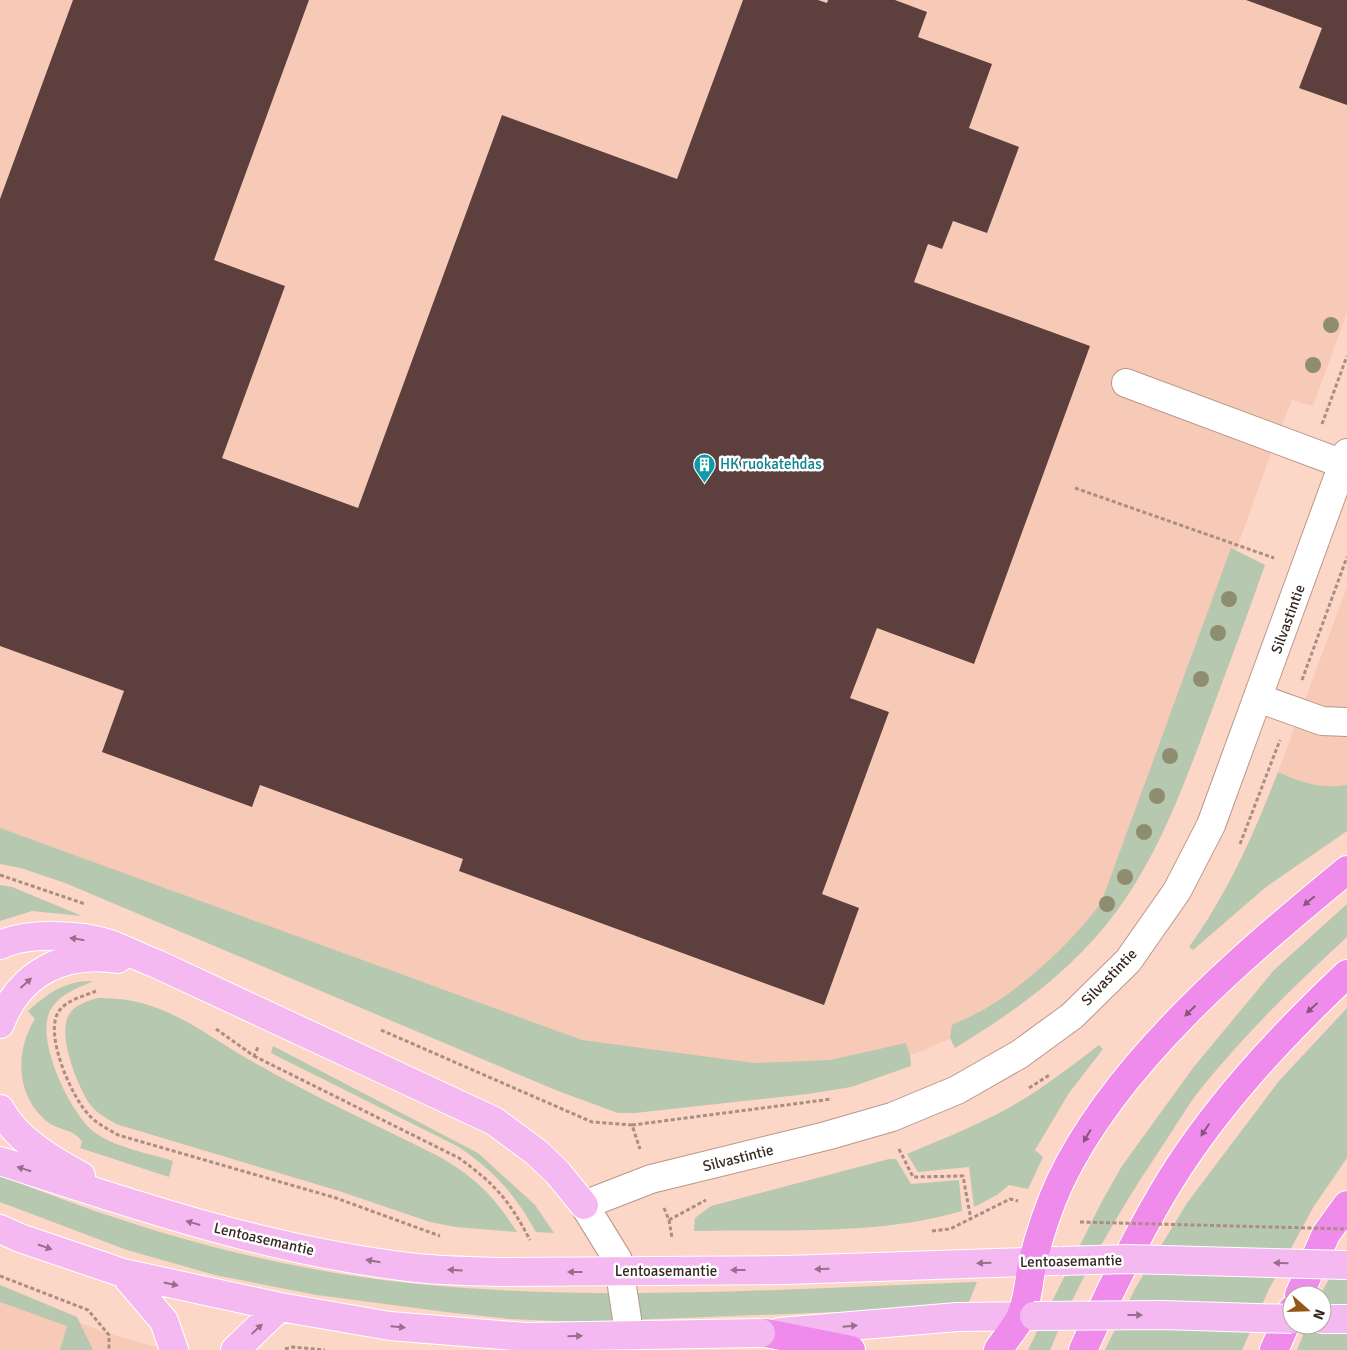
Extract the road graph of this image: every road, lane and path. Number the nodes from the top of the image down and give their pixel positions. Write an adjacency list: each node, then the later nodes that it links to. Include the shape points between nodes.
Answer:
1 (1347, 356): 3 (path)
2 (1126, 383): 3 (street)
3 (1312, 452): 4 (street)
4 (1345, 458): 9 (street, Silvastintie)
5 (1075, 488): 7 (path)
6 (1278, 549): 7 (path)
7 (1274, 558): 8 (path); 9 (path)
8 (1271, 567)
9 (1306, 568): 10 (path); 11 (street, Silvastintie)
10 (1339, 579)
11 (1258, 698): 12 (street, via 1322,721); 27 (street, Silvastintie, via 1212,825 1177,891 1128,961 1072,1016 1020,1054 957,1090 892,1117 651,1179)
12 (1347, 722)
13 (1347, 870): 30 (highway, one-way to 30, via 1274,930 1161,1038 1100,1113 1060,1180)
14 (0, 945): 15 (main road, one-way to 14, via 108,944 64,936 16,938)
15 (156, 964): 18 (main road); 19 (main road, one-way to 15, via 19,989 37,972 65,960 104,957)
16 (1347, 974): 57 (highway, one-way to 57, via 1292,1026 1215,1116 1162,1193 1113,1284)
17 (101, 989): 35 (path, via 70,1002 59,1011 54,1021 56,1045 66,1076 88,1114 100,1125 118,1135 336,1198)
18 (272, 1019): 21 (path); 27 (main road, via 494,1121 536,1152)
19 (0, 1024)
20 (212, 1027): 21 (path)
21 (254, 1056): 36 (path, via 459,1158 487,1178 513,1207)
22 (841, 1097): 24 (path)
23 (0, 1109): 29 (main road, via 8,1122 33,1146)
24 (632, 1125)
25 (899, 1149): 31 (path, via 913,1177 963,1176)
26 (0, 1161): 29 (main road, Lentoasemantie, one-way to 26)
27 (584, 1205): 54 (street, via 618,1260 628,1319)
28 (1347, 1205): 41 (highway, via 1326,1234)
29 (137, 1206): 37 (main road, Lentoasemantie, one-way to 29, bridge, via 786,1270 502,1272 408,1267 265,1241)
30 (1048, 1210): 31 (path, via 1010,1199); 33 (path, bridge, via 1080,1222); 37 (highway)
31 (971, 1220): 34 (path, via 950,1229)
32 (0, 1229): 39 (main road, one-way to 39)
33 (1347, 1229)
34 (925, 1232)
35 (449, 1238)
36 (533, 1245)
37 (1033, 1262): 38 (main road, Lentoasemantie, one-way to 37, bridge, via 1138,1260); 43 (highway)
38 (1347, 1265)
39 (123, 1273): 42 (main road, one-way to 42); 50 (main road, via 164,1321)
40 (0, 1276): 49 (path, via 88,1310 109,1335)
41 (1303, 1285)
42 (280, 1307): 48 (main road, one-way to 48, bridge, via 390,1326 526,1337); 51 (main road, one-way to 42)
43 (1028, 1316): 44 (main road, one-way to 44, bridge); 48 (main road, one-way to 43, via 956,1317); 56 (highway)
44 (1282, 1319)
45 (1332, 1319): 46 (main road)
46 (1347, 1319)
47 (1282, 1332): 58 (highway)
48 (764, 1333): 55 (highway)
49 (109, 1350)
50 (174, 1350)
51 (234, 1350)
52 (279, 1350): 53 (path, via 292,1347)
53 (329, 1350)
54 (625, 1350)
55 (851, 1350)
56 (998, 1350)
57 (1083, 1350)
58 (1274, 1350)

